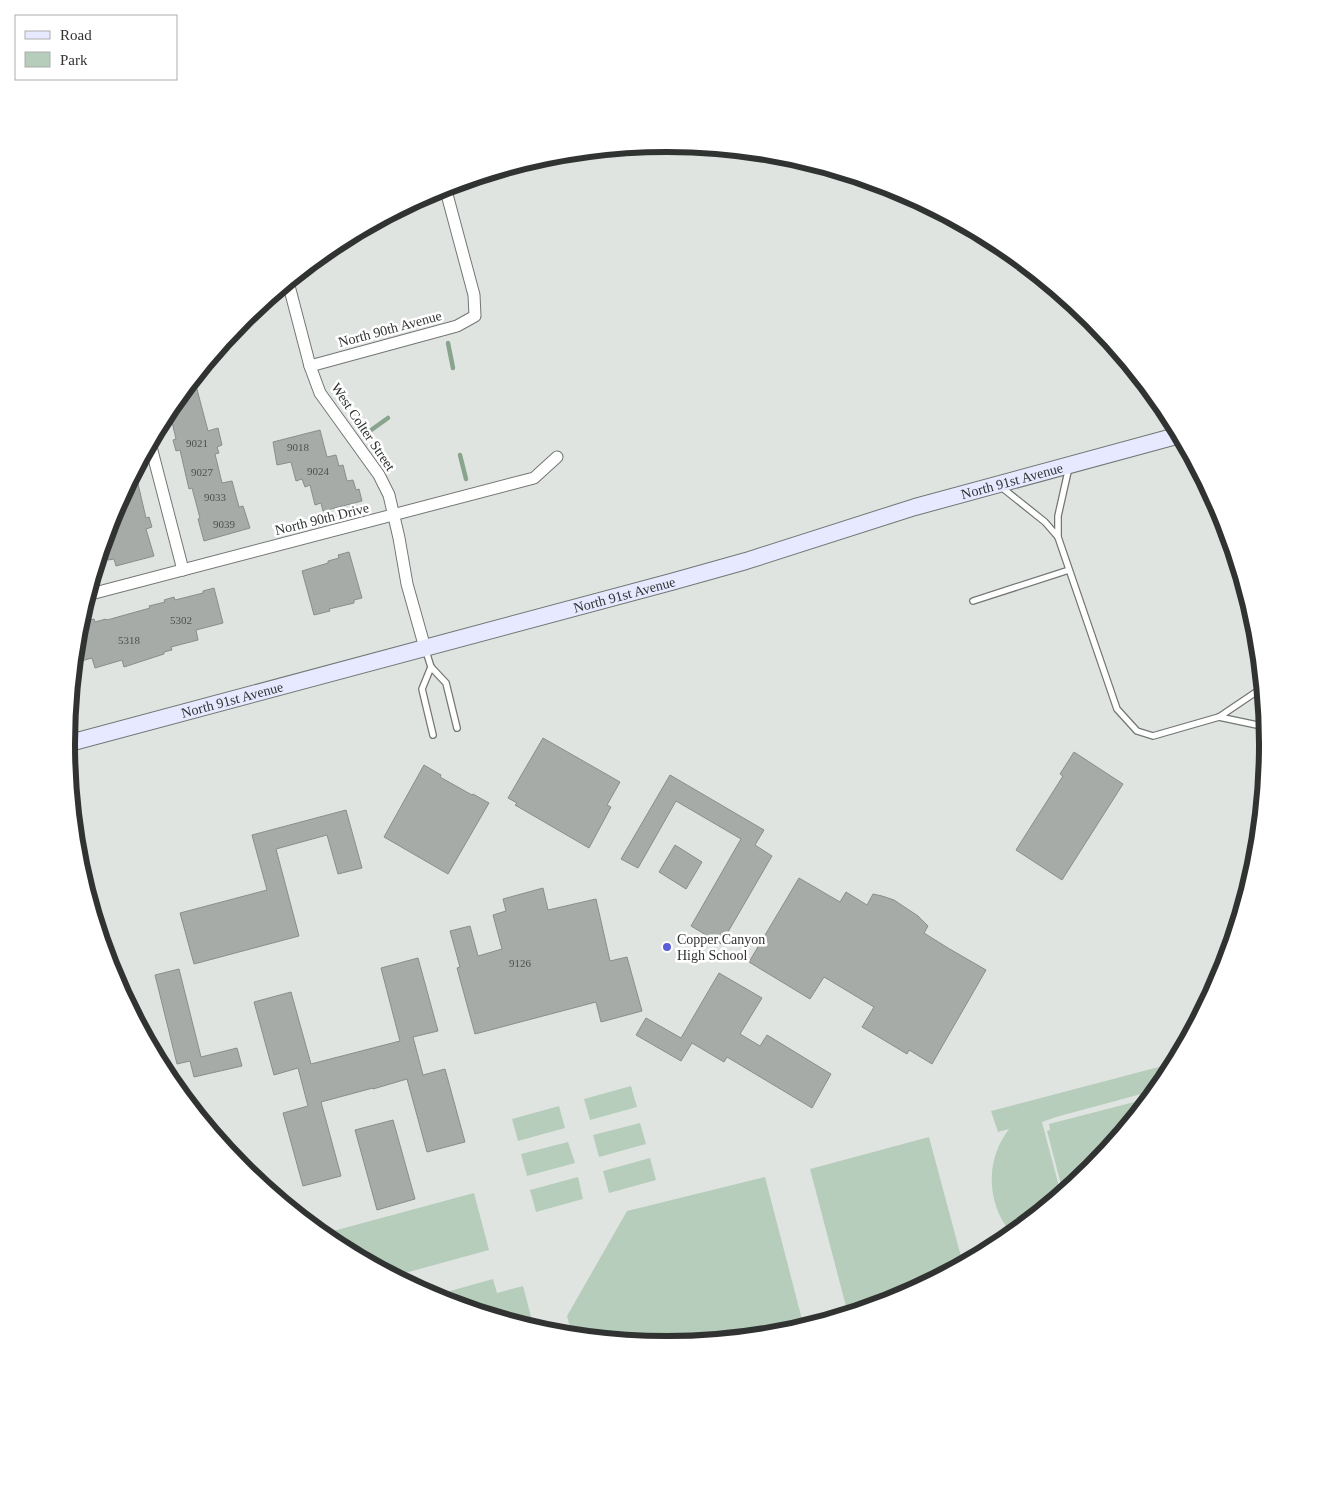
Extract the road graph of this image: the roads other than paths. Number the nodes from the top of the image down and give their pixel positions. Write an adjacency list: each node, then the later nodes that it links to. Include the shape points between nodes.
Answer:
1 (447, 194): 3 (street, North 90th Avenue, via 474,295 475,316 457,326)
2 (290, 288): 3 (street, West Colter Street)
3 (310, 366): 9 (street, West Colter Street, via 320,392 379,475 389,495)
4 (1173, 437): 7 (main road, North 91st Avenue)
5 (152, 452): 11 (street)
6 (557, 457): 9 (street, North 90th Drive, via 534,478)
7 (1069, 465): 8 (main road, North 91st Avenue); 10 (lane, via 1058,516)
8 (998, 484): 10 (lane); 15 (main road, North 91st Avenue, via 746,561)
9 (394, 516): 11 (street, North 90th Drive); 15 (street, West Colter Street, via 407,584)
10 (1058, 536): 12 (lane)
11 (182, 570): 13 (street, North 90th Drive)
12 (1070, 570): 14 (lane); 18 (lane, via 1117,709 1137,731 1153,736)
13 (95, 593)
14 (973, 601)
15 (425, 648): 16 (lane); 22 (main road, North 91st Avenue)
16 (431, 668): 20 (lane, via 446,683); 21 (lane, via 422,689)
17 (1257, 692): 18 (lane)
18 (1219, 717): 19 (lane)
19 (1259, 726)
20 (457, 728)
21 (433, 734)
22 (75, 742)

